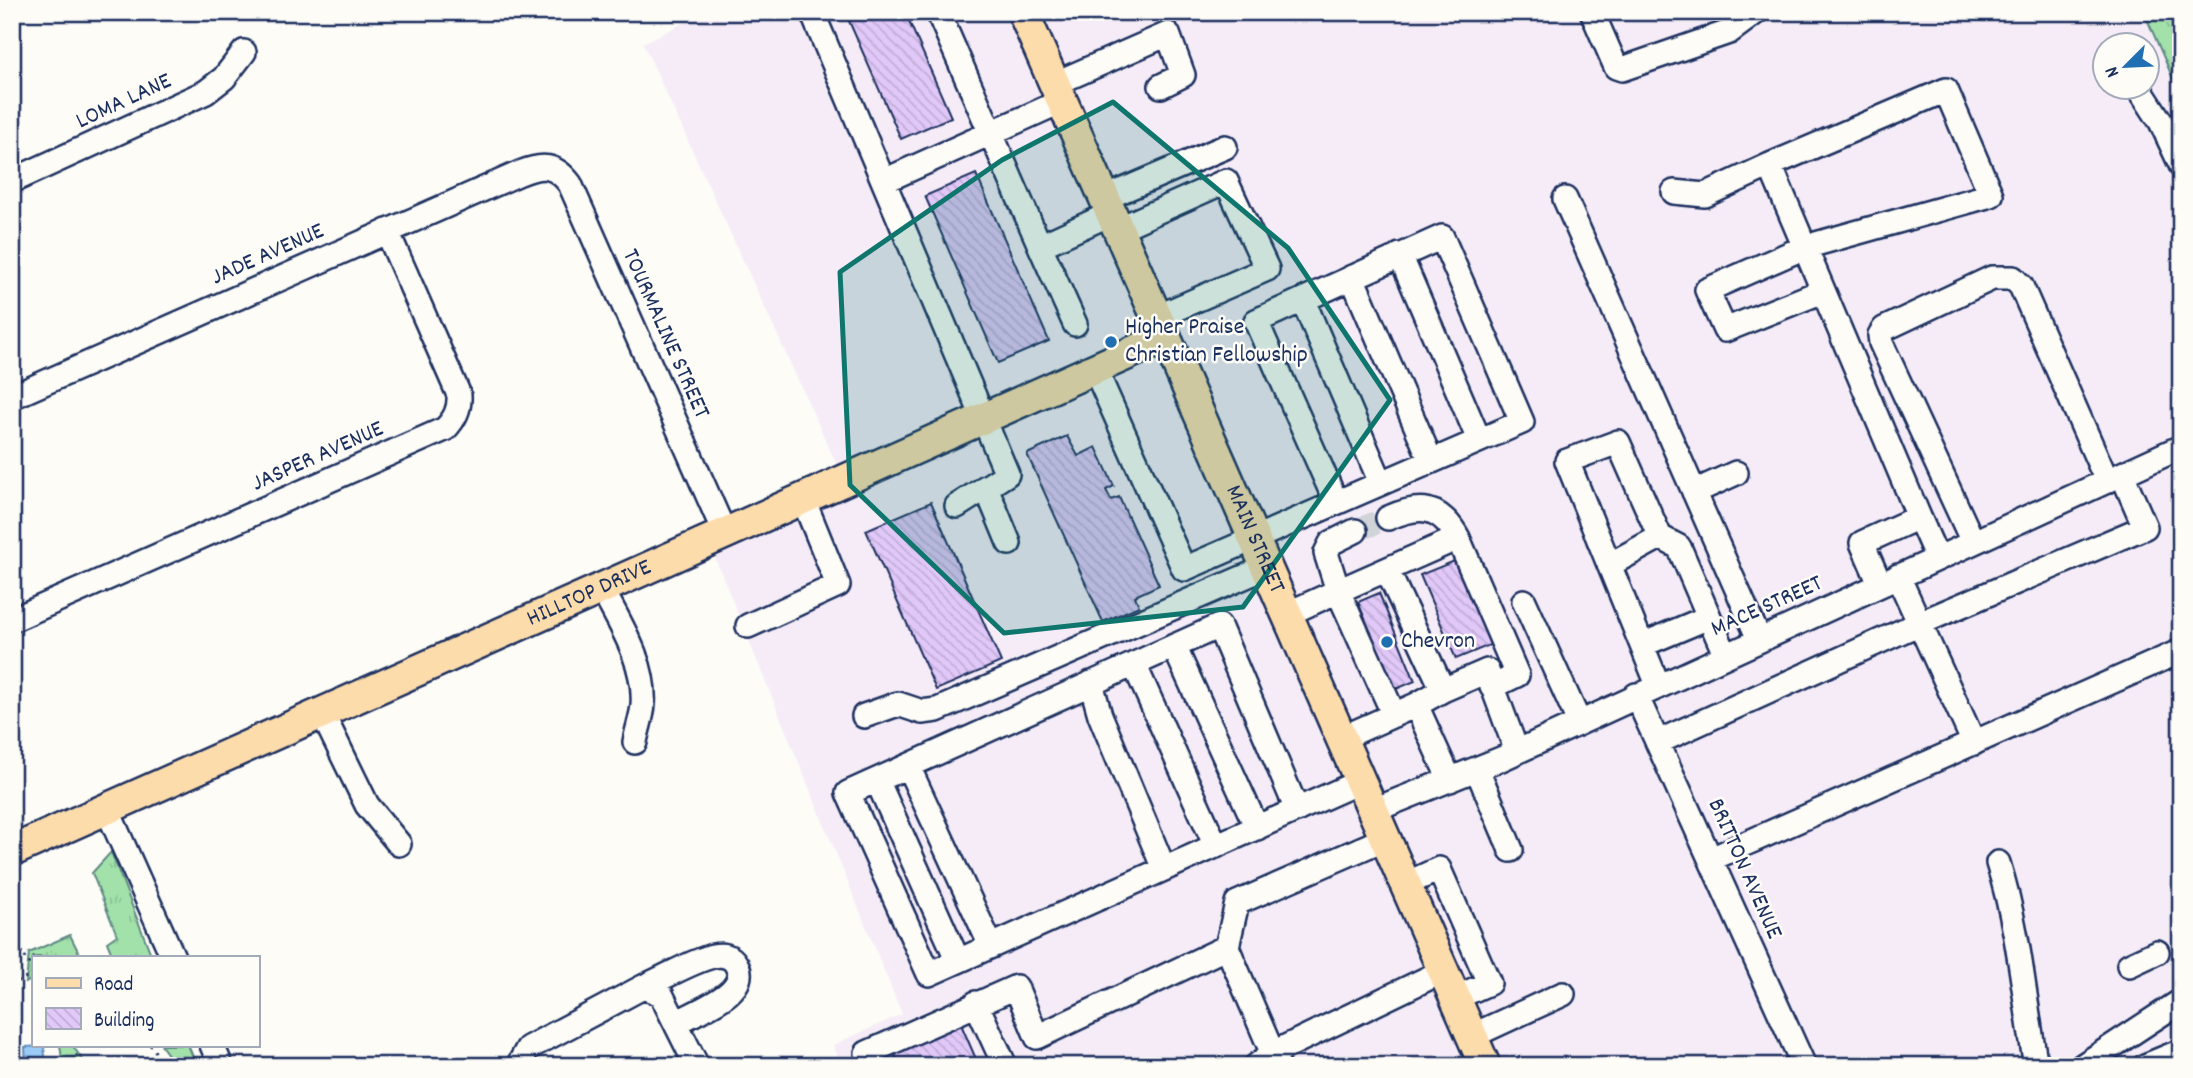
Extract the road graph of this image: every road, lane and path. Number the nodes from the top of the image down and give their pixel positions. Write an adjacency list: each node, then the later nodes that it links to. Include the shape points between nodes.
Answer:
1 (812, 12): 16 (street)
2 (939, 12): 10 (street)
3 (1023, 12): 8 (main road, MAIN STREET)
4 (1592, 12): 5 (street, via 1616,67 1622,69 1729,32)
5 (1756, 12)
6 (244, 52): 15 (street, LOMA LANE, via 206,92)
7 (1161, 86): 8 (street, via 1183,75 1168,34)
8 (1058, 92): 10 (street); 19 (main road, MAIN STREET)
9 (2148, 102): 13 (street)
10 (991, 132): 16 (street); 21 (street)
11 (1225, 147): 19 (street)
12 (1770, 165): 17 (street, via 1705,195); 22 (street); 22 (street, via 1946,90 1992,195)
13 (2181, 165)
14 (546, 166): 20 (street, JADE AVENUE, via 538,165); 46 (street, TOURMALINE STREET, via 570,184)
15 (12, 181)
16 (884, 181): 31 (street)
17 (1674, 191)
18 (1565, 199): 39 (street)
19 (1112, 214): 21 (street); 28 (main road, MAIN STREET); 28 (street, via 1227,181 1267,269)
20 (387, 231): 30 (street, JADE AVENUE); 62 (street, JASPER AVENUE, via 458,395 450,424)
21 (1040, 246): 27 (street)
22 (1805, 247): 25 (street); 25 (street, via 1707,290 1725,330)
23 (1400, 255): 24 (street); 32 (street); 32 (street, via 1442,237 1522,422)
24 (1352, 277): 26 (street); 34 (street)
25 (1823, 291): 43 (street)
26 (1303, 300): 37 (street); 41 (street, via 1256,321)
27 (1075, 324)
28 (1162, 327): 29 (main road, HILLTOP DRIVE); 48 (main road, MAIN STREET)
29 (1095, 369): 31 (main road, HILLTOP DRIVE); 48 (street, via 1184,569)
30 (12, 397)
31 (986, 418): 38 (street, via 1007,474); 40 (main road, HILLTOP DRIVE)
32 (1479, 440): 34 (street)
33 (2181, 447): 36 (street, MACE STREET)
34 (1431, 461): 37 (street)
35 (1736, 473): 39 (street)
36 (2114, 477): 50 (street, MACE STREET); 50 (street, via 2021,286 2013,278 1992,278 1884,329 1880,335); 63 (street, via 2145,527)
37 (1381, 483): 41 (street)
38 (986, 487): 42 (street); 51 (street)
39 (1694, 492): 65 (street)
40 (803, 499): 46 (main road, HILLTOP DRIVE); 64 (street, via 838,585)
41 (1336, 502): 48 (street)
42 (957, 506)
43 (1919, 517): 52 (street); 56 (street, via 1862,543)
44 (1388, 518): 49 (street, via 1412,508 1432,511 1449,522)
45 (1356, 531): 58 (street, via 1331,543 1326,552)
46 (725, 534): 57 (main road, HILLTOP DRIVE)
47 (1660, 537): 53 (street); 53 (street, via 1618,442 1567,461); 61 (street, via 1679,547)
48 (1254, 538): 54 (main road, MAIN STREET)
49 (1458, 538): 55 (street); 73 (street, via 1517,675)
50 (1973, 542): 52 (street, MACE STREET)
51 (1009, 543)
52 (1937, 558): 56 (street, MACE STREET)
53 (1609, 565): 66 (street)
54 (1267, 567): 60 (main road, MAIN STREET); 79 (street, via 937,710 922,712 898,704)
55 (1387, 570): 58 (street); 74 (street)
56 (1889, 580): 63 (street); 65 (street, MACE STREET)
57 (602, 589): 77 (main road, HILLTOP DRIVE); 82 (street, via 640,671 643,705)
58 (1338, 591): 60 (street); 78 (street)
59 (1524, 601): 80 (street)
60 (1287, 614): 81 (main road, MAIN STREET)
61 (1709, 617): 66 (street); 69 (street)
62 (12, 620)
63 (1920, 623): 83 (street); 84 (street)
64 (748, 626)
65 (1759, 639): 69 (street, MACE STREET)
66 (1642, 645): 72 (street)
67 (1174, 646): 70 (street); 92 (street, via 1219,626); 94 (street)
68 (2181, 651): 84 (street)
69 (1725, 654): 72 (street, MACE STREET)
70 (1134, 664): 71 (street); 97 (street)
71 (1091, 683): 86 (street); 102 (street)
72 (1658, 685): 75 (street, MACE STREET)
73 (1492, 687): 74 (street, via 1486,671); 85 (street)
74 (1443, 690): 76 (street)
75 (1636, 695): 80 (street, MACE STREET); 83 (street, BRITTON AVENUE)
76 (1416, 705): 78 (street); 89 (street)
77 (323, 713): 91 (main road, HILLTOP DRIVE); 96 (street, via 367,805)
78 (1394, 715): 81 (street)
79 (864, 716)
80 (1579, 722): 85 (street, MACE STREET)
81 (1342, 738): 90 (main road, MAIN STREET)
82 (635, 742)
83 (1658, 742): 100 (street, BRITTON AVENUE)
84 (1974, 743): 100 (street)
85 (1517, 752): 87 (street, MACE STREET)
86 (908, 766): 88 (street); 107 (street)
87 (1477, 769): 89 (street, MACE STREET); 98 (street)
88 (877, 780): 111 (street); 111 (street, via 848,793 929,974)
89 (1450, 780): 93 (street, MACE STREET)
90 (1361, 781): 92 (street); 93 (main road, MAIN STREET)
91 (107, 809): 99 (main road, HILLTOP DRIVE); 110 (street)
92 (1297, 810): 94 (street)
93 (1374, 810): 95 (main road, MAIN STREET)
94 (1256, 828): 97 (street)
95 (1386, 838): 103 (main road, MAIN STREET); 108 (street, via 1237,903)
96 (399, 844)
97 (1216, 846): 102 (street)
98 (1511, 850)
99 (12, 851)
100 (1711, 859): 139 (street, BRITTON AVENUE)
101 (1998, 863): 140 (street, via 2010,901)
102 (1164, 869): 107 (street)
103 (1406, 884): 104 (street, via 1439,869); 105 (main road, MAIN STREET)
104 (1455, 905): 105 (street); 119 (street, via 1489,983)
105 (1421, 920): 114 (main road, MAIN STREET)
106 (12, 932): 113 (path)
107 (991, 946): 111 (street)
108 (1227, 947): 121 (street, via 1037,1037 1016,987); 130 (street)
109 (2157, 952): 112 (street)
110 (173, 956)
111 (958, 961)
112 (2129, 965)
113 (32, 967)
114 (1443, 971): 119 (main road, MAIN STREET); 130 (street)
115 (32, 975): 116 (path)
116 (12, 985): 123 (path, via 17,1027)
117 (643, 987): 122 (street, via 661,994); 122 (street, via 711,956 725,955 735,961 740,977 735,989); 134 (street, via 528,1048)
118 (1563, 994): 125 (street)
119 (1455, 998): 125 (main road, MAIN STREET)
120 (2181, 1001): 124 (street)
121 (976, 1003): 136 (street, via 867,1053); 137 (street)
122 (678, 1022): 135 (street)
123 (12, 1028)
124 (2128, 1033): 141 (street); 142 (street)
125 (1472, 1036): 138 (main road, MAIN STREET)
126 (151, 1046): 132 (path)
127 (212, 1046): 133 (street)
128 (2181, 1051): 142 (street)
129 (79, 1053): 131 (path)
130 (1269, 1062)
131 (66, 1066)
132 (167, 1066)
133 (221, 1066)
134 (518, 1066)
135 (697, 1066)
136 (872, 1066)
137 (1005, 1066)
138 (1485, 1066)
139 (1804, 1066)
140 (2036, 1066)
141 (2082, 1066)
142 (2144, 1066)

